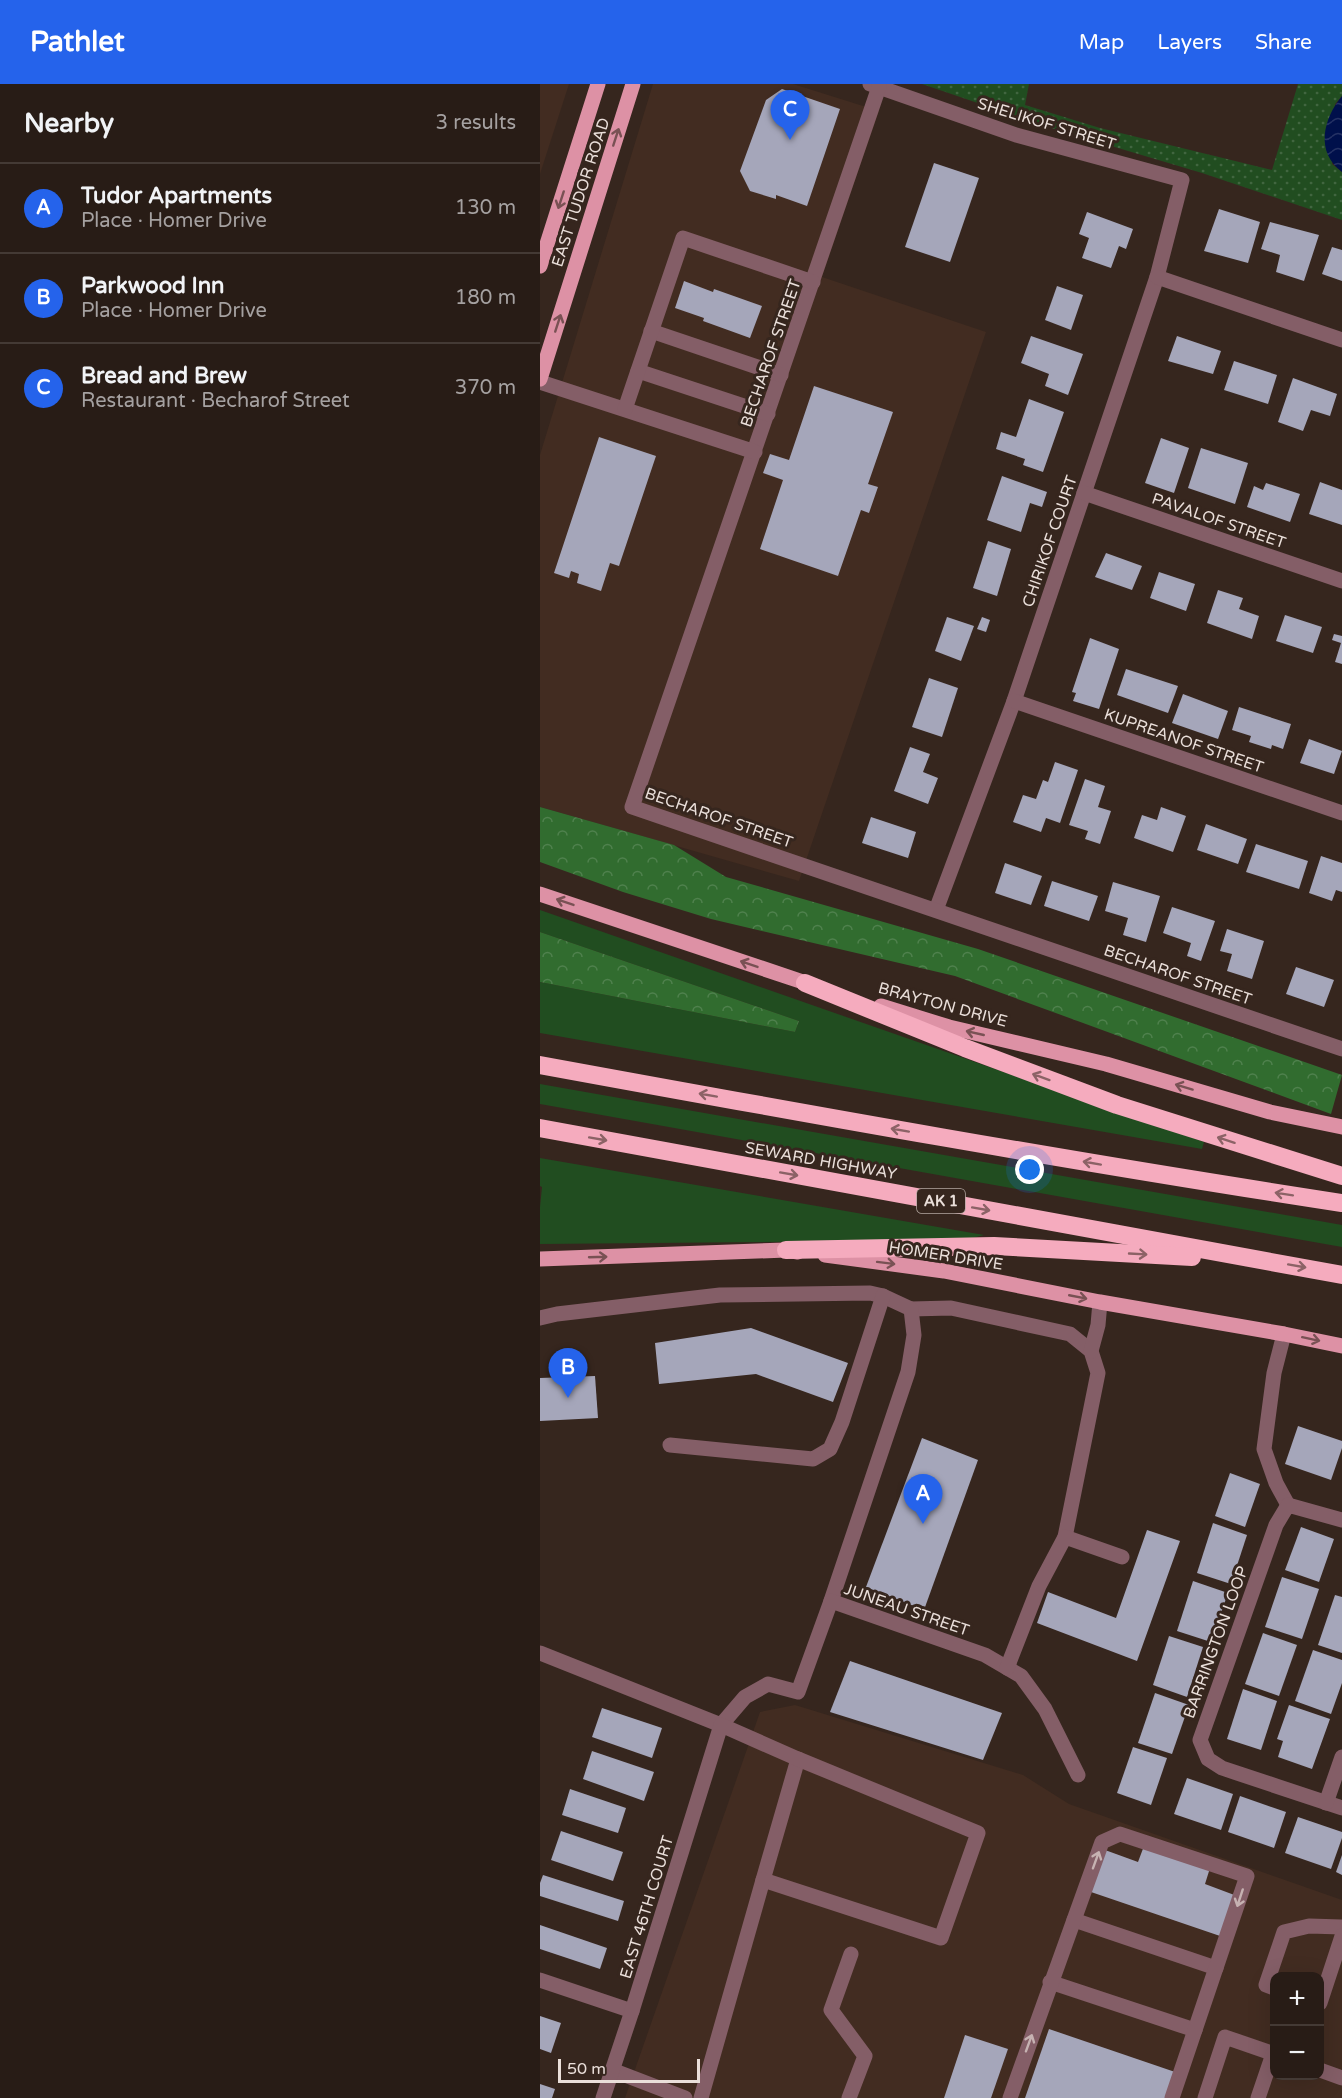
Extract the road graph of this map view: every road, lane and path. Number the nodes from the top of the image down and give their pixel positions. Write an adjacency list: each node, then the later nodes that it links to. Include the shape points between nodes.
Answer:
1 (598, 84): 5 (main road, EAST TUDOR ROAD, one-way to 5)
2 (633, 84): 13 (main road, EAST TUDOR ROAD, one-way to 2)
3 (874, 85): 4 (street, SHELIKOF STREET, via 1016,135); 8 (street, BECHAROF STREET)
4 (1182, 180): 7 (street, CHIRIKOF COURT)
5 (545, 232): 6 (main road, EAST TUDOR ROAD)
6 (540, 266)
7 (1157, 277): 10 (street); 17 (street, CHIRIKOF COURT)
8 (813, 282): 9 (street, via 683,238); 12 (street, BECHAROF STREET)
9 (651, 331): 11 (street); 12 (street)
10 (1342, 340)
11 (638, 371): 14 (street); 15 (street)
12 (781, 375): 15 (street, BECHAROF STREET)
13 (540, 380): 14 (street)
14 (625, 409): 16 (street)
15 (768, 414): 16 (street, BECHAROF STREET)
16 (755, 452): 22 (street, BECHAROF STREET, via 632,807)
17 (1084, 494): 18 (street, PAVALOF STREET); 19 (street, CHIRIKOF COURT)
18 (1342, 581)
19 (1014, 701): 20 (street, KUPREANOF STREET); 22 (street, CHIRIKOF COURT)
20 (1342, 813)
21 (540, 894): 23 (main road, BRAYTON DRIVE, one-way to 21)
22 (936, 910): 24 (street, BECHAROF STREET)
23 (805, 983): 26 (main road, BRAYTON DRIVE, one-way to 23, via 1270,1112 1106,1064 949,1027); 28 (highway, one-way to 23, via 1117,1105)
24 (1342, 1049)
25 (540, 1065): 29 (highway, one-way to 25, via 840,1120)
26 (1342, 1127)
27 (540, 1128): 32 (highway, SEWARD HIGHWAY / AK 1, one-way to 32)
28 (1342, 1176)
29 (1342, 1203)
30 (786, 1251): 31 (main road, HOMER DRIVE, one-way to 30); 32 (highway, one-way to 32, via 994,1246); 35 (main road, HOMER DRIVE, one-way to 35, via 944,1270)
31 (540, 1258)
32 (1270, 1262): 33 (highway, SEWARD HIGHWAY / AK 1, one-way to 33)
33 (1342, 1275)
34 (883, 1296): 36 (street); 37 (street, via 720,1295); 41 (street, via 830,1449 813,1459)
35 (1100, 1302): 38 (main road, HOMER DRIVE); 40 (street)
36 (911, 1309): 40 (street, via 951,1308 1070,1334); 46 (street, via 914,1335 908,1372)
37 (540, 1318)
38 (1284, 1334): 39 (main road, HOMER DRIVE, one-way to 39); 42 (street, via 1274,1373 1264,1449)
39 (1342, 1346)
40 (1091, 1351): 44 (street, via 1098,1373)
41 (670, 1445)
42 (1288, 1505): 43 (street); 53 (street, BARRINGTON LOOP, via 1276,1525 1200,1740 1208,1759 1222,1768)
43 (1342, 1520)
44 (1065, 1537): 45 (street); 48 (street, via 1039,1586)
45 (1122, 1557)
46 (831, 1601): 48 (street, JUNEAU STREET, via 985,1655); 49 (street, JUNEAU STREET, via 798,1692 768,1684 745,1697)
47 (540, 1653): 49 (street)
48 (1007, 1668): 52 (street, JUNEAU STREET, via 1021,1676 1045,1709)
49 (721, 1725): 51 (street); 67 (street, EAST 46TH COURT)
50 (1342, 1757): 53 (street)
51 (798, 1759): 55 (street); 55 (street, via 978,1833 941,1938)
52 (1078, 1775)
53 (1326, 1803): 54 (street, BARRINGTON LOOP)
54 (1342, 1808)
55 (763, 1880): 76 (street)
56 (1074, 1920): 60 (street); 60 (street, one-way to 60, via 1102,1842 1120,1834 1215,1865 1247,1876); 64 (street)
57 (1342, 1927): 61 (street, via 1309,1926 1284,1932)
58 (1342, 1936): 66 (street)
59 (850, 1954): 77 (street, via 831,2010 865,2056)
60 (1216, 1968): 68 (street)
61 (1270, 1972)
62 (1270, 1973): 65 (street, via 1266,1985)
63 (540, 1980): 67 (street)
64 (1050, 1982): 68 (street); 78 (street, one-way to 64)
65 (1270, 1986)
66 (1324, 1992)
67 (632, 2011): 71 (street, EAST 46TH COURT)
68 (1195, 2030): 79 (street)
69 (1270, 2053): 80 (street, via 1225,2037)
70 (1270, 2065): 81 (street)
71 (612, 2070): 74 (street, EAST 46TH COURT); 75 (street)
72 (1324, 2071): 73 (street)
73 (1342, 2078)
74 (603, 2098)
75 (685, 2098)
76 (701, 2098)
77 (849, 2098)
78 (1010, 2098)
79 (1172, 2098)
80 (1205, 2098)
81 (1258, 2098)

